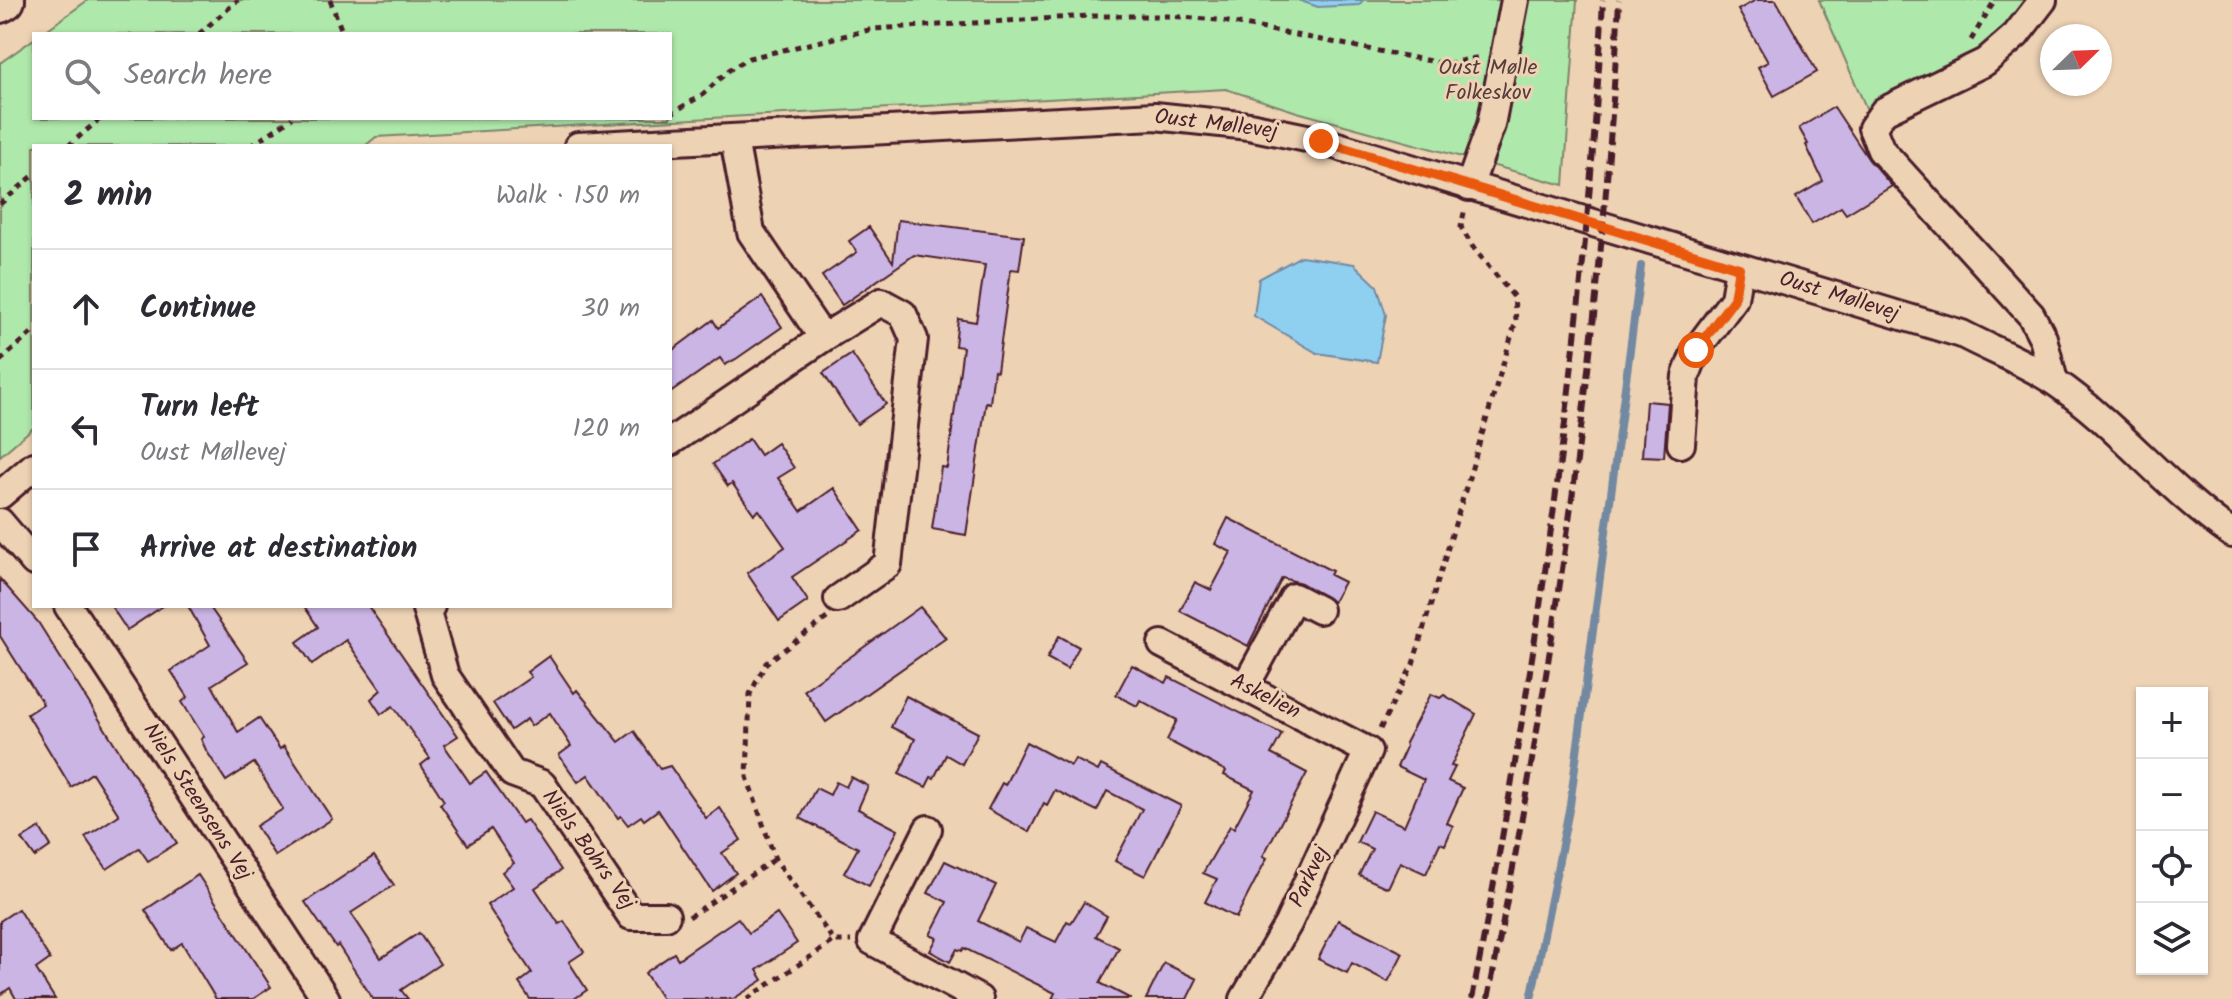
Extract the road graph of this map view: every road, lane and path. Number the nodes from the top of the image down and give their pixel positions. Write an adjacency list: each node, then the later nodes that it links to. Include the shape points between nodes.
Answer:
1 (5, 0): 6 (highway)
2 (238, 0): 7 (path)
3 (330, 0): 8 (path)
4 (1515, 0): 9 (street)
5 (2043, 0): 24 (street, via 2016,35 1985,62 1884,111 1872,128 1881,150 2031,315)
6 (0, 3)
7 (201, 32)
8 (342, 32)
9 (1507, 47): 10 (path, via 1446,64 1218,20 1168,16 873,29 749,58); 18 (street, via 1491,125)
10 (672, 113)
11 (99, 120): 14 (path)
12 (289, 120): 15 (path)
13 (734, 139): 16 (street, Oust Møllevej); 18 (street, Oust Møllevej, via 1155,116 1249,126 1321,141); 22 (street, via 751,232)
14 (70, 144)
15 (254, 144)
16 (623, 144)
17 (32, 177): 19 (path)
18 (1469, 187): 20 (street, Oust Møllevej); 38 (path, via 1461,227 1514,297 1516,321 1413,664)
19 (0, 204)
20 (1739, 268): 24 (street, Oust Møllevej, via 1962,334); 26 (street, via 1734,299 1696,350 1686,376)
21 (32, 333): 23 (path)
22 (823, 338): 25 (street); 32 (street, via 881,302 903,314 914,339 888,564)
23 (0, 361)
24 (2054, 381): 30 (street, Oust Møllevej, via 2201,513)
25 (672, 441)
26 (1681, 444)
27 (32, 468): 28 (street)
28 (0, 495)
29 (0, 522): 31 (street)
30 (2232, 534)
31 (32, 560)
32 (838, 599): 40 (path, via 832,614 766,663 750,694 747,777)
33 (69, 608): 44 (street, Niels Steensens Vej)
34 (428, 608): 41 (street, Niels Bohrs Vej, via 445,675 512,773 542,784 631,916)
35 (1319, 610): 37 (street, via 1294,597)
36 (1162, 644): 37 (street, Askelien)
37 (1245, 687): 38 (street, Askelien)
38 (1368, 751): 47 (street, Parkvej, via 1288,924)
39 (928, 829): 43 (street)
40 (775, 859): 41 (path, via 690,917); 42 (path)
41 (666, 916)
42 (834, 941): 43 (path); 45 (path)
43 (872, 941): 46 (street)
44 (326, 999)
45 (747, 999)
46 (979, 999)
47 (1244, 999)

